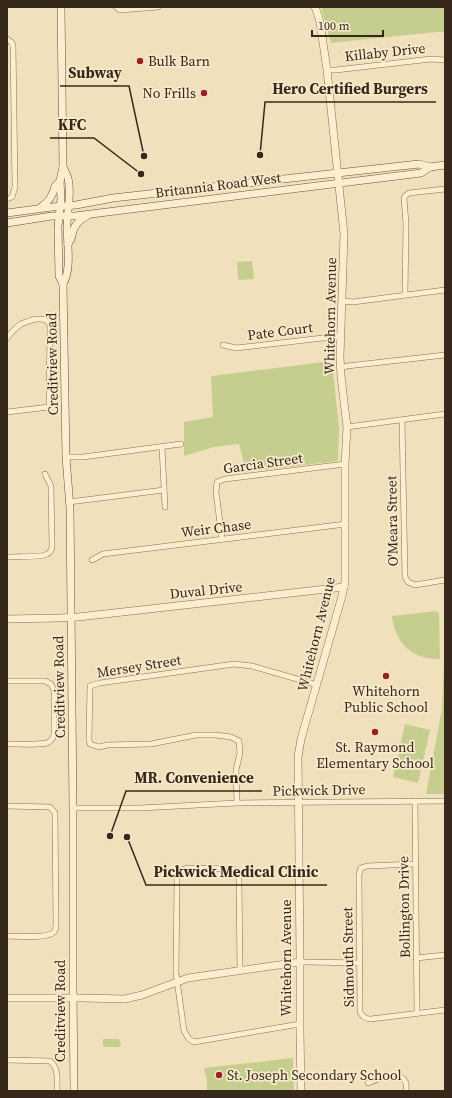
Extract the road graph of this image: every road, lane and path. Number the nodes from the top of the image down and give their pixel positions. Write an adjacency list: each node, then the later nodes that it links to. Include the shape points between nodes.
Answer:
1 (61, 7): 9 (main road, Creditview Road)
2 (116, 7): 3 (street, via 125,10)
3 (158, 7)
4 (315, 7): 7 (main road, Whitehorn Avenue)
5 (7, 39): 15 (street, via 13,45 15,187 12,197)
6 (445, 60): 7 (street, Killaby Drive, via 432,59)
7 (327, 70): 11 (main road, Whitehorn Avenue)
8 (445, 165): 10 (main road, Britannia Road West)
9 (63, 167): 12 (main road, Creditview Road); 16 (main road, Creditview Road, via 68,178)
10 (430, 167): 11 (main road, Britannia Road West, via 419,164); 13 (main road, Britannia Road West, via 421,174)
11 (338, 172): 13 (main road, Whitehorn Avenue); 16 (main road, Britannia Road West)
12 (60, 181): 17 (main road, Creditview Road); 18 (main road, via 55,186 50,200)
13 (339, 183): 20 (main road, Britannia Road West); 28 (main road, Whitehorn Avenue, via 344,234)
14 (445, 189): 27 (street, via 409,193 404,198)
15 (7, 199)
16 (68, 205): 17 (main road, Britannia Road West); 22 (main road, Creditview Road)
17 (60, 206): 18 (main road, Britannia Road West); 21 (main road, Creditview Road)
18 (39, 208): 19 (main road, Britannia Road West)
19 (7, 213)
20 (91, 214): 22 (main road, Britannia Road West); 24 (main road, via 77,224)
21 (59, 216): 22 (main road, Britannia Road West); 23 (main road, Britannia Road West); 25 (main road, Creditview Road, via 59,276)
22 (67, 216): 24 (main road, Creditview Road)
23 (7, 223)
24 (68, 244): 25 (main road, Creditview Road, via 67,277)
25 (63, 284): 40 (main road, Creditview Road)
26 (445, 290): 27 (street)
27 (405, 295): 28 (street)
28 (342, 302): 29 (main road, Whitehorn Avenue)
29 (340, 336): 31 (street, Pate Court, via 236,348); 33 (main road, Whitehorn Avenue)
30 (7, 338): 34 (street, via 21,324 28,322 42,319 50,326 49,407)
31 (223, 344)
32 (445, 355): 33 (street)
33 (341, 368): 37 (main road, Whitehorn Avenue)
34 (7, 412)
35 (445, 414): 36 (street)
36 (402, 420): 37 (street); 50 (street, O'Meara Street, via 405,577 408,582 414,584)
37 (347, 427): 41 (main road, Whitehorn Avenue)
38 (181, 444): 39 (street)
39 (162, 447): 40 (street); 43 (street)
40 (66, 457): 44 (main road, Creditview Road)
41 (345, 464): 46 (main road, Whitehorn Avenue); 47 (street, Garcia Street, via 217,482)
42 (45, 474): 48 (street, via 51,486 52,550 44,556)
43 (164, 490): 44 (street); 45 (street)
44 (70, 502): 52 (main road, Creditview Road)
45 (164, 507)
46 (346, 524): 47 (street, Weir Chase); 51 (main road, Whitehorn Avenue)
47 (222, 539): 49 (street, Weir Chase, via 103,554)
48 (7, 556)
49 (92, 560)
50 (445, 580)
51 (344, 587): 52 (main road, Duval Drive); 55 (main road, Whitehorn Avenue)
52 (71, 618): 53 (main road, Duval Drive); 62 (main road, Creditview Road)
53 (7, 619)
54 (7, 681): 56 (street, via 46,681 51,684 54,690 54,737 44,744)
55 (317, 685): 59 (main road, Whitehorn Avenue, via 298,757); 60 (street, Mersey Street, via 252,666 234,664 90,686 90,744 99,747 151,744 203,735 216,735 239,741 240,753 236,770)
56 (7, 744)
57 (415, 801): 58 (street, Pickwick Drive); 59 (street, Pickwick Drive); 63 (street, Bollington Drive)
58 (445, 801)
59 (298, 802): 60 (street, Pickwick Drive); 67 (main road, Whitehorn Avenue)
60 (237, 803): 62 (street, Pickwick Drive, via 140,808)
61 (7, 806): 64 (street, via 48,807 55,813 56,929 47,936)
62 (73, 808): 72 (main road, Creditview Road)
63 (415, 864): 66 (street, Bollington Drive); 68 (street, Sidmouth Street, via 361,868)
64 (7, 936)
65 (445, 955): 66 (street)
66 (416, 958): 74 (street, Bollington Drive)
67 (300, 962): 68 (street); 69 (main road); 75 (main road, Whitehorn Avenue)
68 (360, 963): 74 (street, Sidmouth Street, via 359,1007 363,1017 371,1019)
69 (240, 971): 70 (main road, via 188,978); 70 (street, via 237,871 233,868 187,868 179,871 177,878)
70 (177, 982): 72 (main road, via 125,999); 75 (street, via 184,1031 194,1042)
71 (7, 998): 72 (main road)
72 (73, 998): 79 (main road, Creditview Road)
73 (445, 1010): 74 (street, Sidmouth Street)
74 (417, 1013)
75 (300, 1024): 80 (main road, Whitehorn Avenue)
76 (7, 1060): 78 (street, via 50,1061 56,1070)
77 (368, 1083): 81 (street, via 399,1076 406,1082)
78 (57, 1091)
79 (74, 1091)
80 (301, 1091)
81 (406, 1091)

